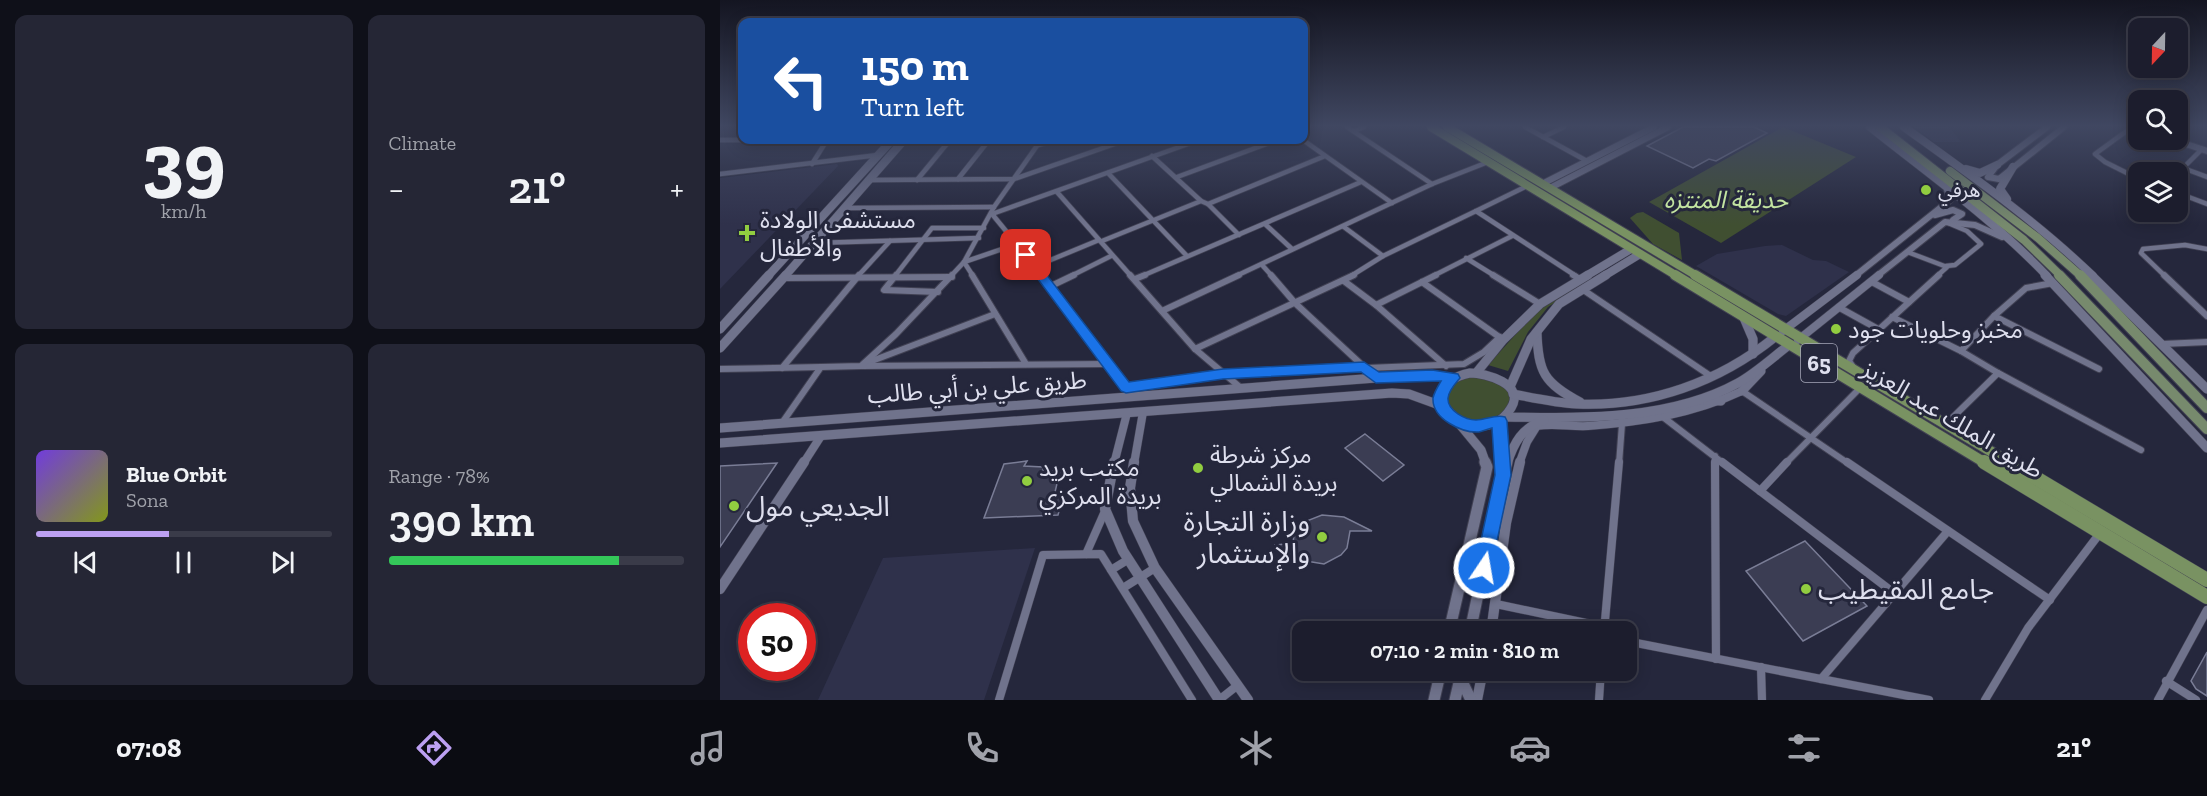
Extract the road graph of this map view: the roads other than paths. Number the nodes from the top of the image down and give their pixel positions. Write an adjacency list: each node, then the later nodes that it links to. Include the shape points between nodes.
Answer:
1 (815, 160): 28 (street)
2 (844, 160): 28 (street)
3 (874, 160): 109 (main road)
4 (888, 160): 39 (main road)
5 (934, 160): 40 (street)
6 (973, 160): 37 (street)
7 (1027, 160): 38 (street)
8 (1070, 160): 38 (street)
9 (1143, 160): 32 (street)
10 (1156, 160): 35 (street)
11 (1224, 160): 35 (street)
12 (1315, 160): 50 (street)
13 (1329, 160): 41 (street)
14 (1396, 160): 42 (street)
15 (1484, 160): 26 (highway, طريق الملك عبد العزيز / 65)
16 (1502, 160): 44 (highway, طريق الملك عبد العزيز / 65)
17 (1600, 160): 44 (street)
18 (1912, 160): 45 (main road)
19 (1922, 160): 146 (main road, via 2024,240)
20 (1935, 160): 151 (main road, via 2067,262)
21 (1949, 160): 27 (main road)
22 (2005, 160): 29 (street)
23 (2022, 160): 30 (street)
24 (2102, 160): 34 (street)
25 (1587, 161): 44 (street)
26 (1488, 162): 42 (street); 43 (highway, طريق الملك عبد العزيز / 65)
27 (1953, 163): 29 (main road, via 1977,173); 54 (main road)
28 (812, 164): 33 (street)
29 (1998, 165): 30 (street, via 1988,174 1992,179 1999,179)
30 (2013, 167): 54 (main road, via 2000,189)
31 (2188, 170): 36 (street)
32 (1108, 173): 46 (street); 58 (street)
33 (720, 174)
34 (2128, 174)
35 (1177, 177): 48 (street)
36 (2207, 177)
37 (958, 179): 38 (street); 40 (street)
38 (1014, 179): 52 (street)
39 (871, 180): 40 (street); 53 (main road)
40 (917, 180)
41 (1361, 182): 49 (street); 60 (street)
42 (1432, 184): 49 (street)
43 (1527, 186): 55 (street); 74 (highway, طريق الملك عبد العزيز / 65)
44 (1546, 186): 112 (highway, طريق الملك عبد العزيز / 65)
45 (1946, 186): 57 (street, via 1950,200); 76 (main road)
46 (1057, 192): 56 (street); 68 (street)
47 (2188, 197): 51 (street)
48 (1201, 201): 50 (street); 58 (street)
49 (1392, 203): 61 (street)
50 (1208, 204): 63 (street)
51 (2207, 204)
52 (994, 207): 53 (street); 56 (street)
53 (846, 208): 70 (main road)
54 (2017, 209): 117 (main road)
55 (1476, 211): 64 (street); 79 (street)
56 (992, 214): 62 (street); 71 (street)
57 (1930, 217): 59 (street, via 1955,209 1962,214); 112 (street)
58 (1154, 219): 68 (street); 78 (street)
59 (1945, 222): 75 (street); 76 (street, via 1972,222 1987,227); 84 (street, via 1967,231 1981,244 1955,265)
60 (1265, 224): 63 (street); 73 (street)
61 (1344, 227): 73 (street); 79 (street)
62 (984, 228): 65 (street); 67 (street, via 932,228)
63 (1239, 235): 78 (street)
64 (1512, 236): 80 (street); 90 (street)
65 (979, 238): 67 (street); 81 (street)
66 (2207, 239): 72 (street)
67 (923, 240): 69 (street); 86 (street)
68 (1100, 240): 77 (street); 82 (street)
69 (890, 241): 70 (street); 85 (street)
70 (815, 243): 88 (main road)
71 (1017, 244): 81 (street); 82 (street)
72 (2205, 247): 106 (street, via 2152,247 2141,253)
73 (1292, 249): 83 (street)
74 (1635, 252): 90 (main road); 96 (main road); 108 (highway, طريق الملك عبد العزيز / 65)
75 (1910, 253): 84 (street); 93 (street)
76 (2025, 253): 94 (main road)
77 (1112, 256): 89 (street); 95 (street)
78 (1187, 256): 89 (street)
79 (1383, 256): 91 (street)
80 (1466, 258): 92 (street); 100 (street)
81 (964, 262): 87 (street); 104 (street)
82 (1036, 266): 95 (street)
83 (1263, 266): 99 (street); 103 (street)
84 (1946, 266): 98 (street)
85 (858, 276): 86 (street); 88 (street); 130 (street)
86 (894, 276): 87 (street); 97 (street, via 884,290)
87 (952, 277): 97 (street)
88 (784, 278): 119 (main road)
89 (1135, 279): 103 (street)
90 (1580, 279): 100 (main road)
91 (1344, 281): 99 (street); 101 (street)
92 (1422, 282): 101 (street); 113 (street)
93 (1872, 282): 98 (street); 102 (street)
94 (2054, 283): 105 (street, via 2026,288); 115 (main road)
95 (1051, 286): 125 (street)
96 (1582, 290): 111 (main road, via 1559,304); 137 (street)
97 (938, 292): 126 (street)
98 (1909, 302): 107 (street)
99 (1295, 303): 120 (street); 129 (street)
100 (1540, 304): 113 (main road)
101 (1376, 305): 127 (street)
102 (1840, 308): 110 (street); 114 (street)
103 (1162, 311): 120 (street)
104 (994, 314): 124 (street); 126 (street)
105 (1994, 316): 121 (street); 132 (street)
106 (2207, 316)
107 (1892, 317): 110 (street); 121 (street)
108 (1744, 318): 112 (highway, طريق الملك عبد العزيز / 65); 122 (main road, via 1753,339)
109 (720, 329)
110 (1878, 329): 134 (street, via 1852,353 1849,361)
111 (1537, 331): 143 (main road); 149 (main road, via 1536,356 1545,379 1555,389)
112 (1780, 333): 114 (highway, طريق الملك عبد العزيز / 65); 118 (highway, طريق الملك عبد العزيز / 65); 122 (main road)
113 (1502, 338): 127 (street, via 1464,364); 133 (main road)
114 (1800, 339): 118 (street); 134 (highway, طريق الملك عبد العزيز / 65)
115 (2109, 341): 146 (main road); 167 (main road)
116 (2207, 342): 117 (street)
117 (2162, 344): 142 (main road)
118 (1789, 345): 123 (main road); 140 (highway, طريق الملك عبد العزيز / 65)
119 (720, 348)
120 (1195, 349): 136 (street)
121 (1960, 351): 135 (street)
122 (1753, 354): 137 (main road)
123 (1768, 361): 144 (main road); 147 (main road, via 1737,384)
124 (1026, 364): 125 (street); 126 (street)
125 (1107, 364): 145 (street)
126 (861, 366): 128 (street)
127 (1446, 366): 129 (street)
128 (821, 367): 130 (street); 159 (street)
129 (1364, 367): 136 (street); 138 (street)
130 (782, 368): 131 (street)
131 (720, 369)
132 (2099, 369)
133 (1477, 372): 139 (main road); 143 (main road, via 1496,377)
134 (1857, 373): 161 (highway, طريق الملك عبد العزيز / 65)
135 (1998, 373): 161 (street); 168 (street)
136 (1223, 374): 141 (street); 145 (street)
137 (1712, 377): 149 (main road, via 1643,400)
138 (1376, 378): 139 (main road, طريق علي بن أبي طالب); 141 (main road, طريق علي بن أبي طالب)
139 (1453, 378): 150 (main road, via 1443,390)
140 (1860, 388): 165 (street); 174 (highway, طريق الملك عبد العزيز / 65)
141 (1242, 389): 145 (main road, طريق علي بن أبي طالب)
142 (2207, 389)
143 (1511, 391): 149 (main road); 156 (main road, via 1513,406)
144 (1742, 391): 148 (street); 165 (street)
145 (1127, 392): 159 (main road, طريق علي بن أبي طالب)
146 (2180, 399): 163 (main road)
147 (1694, 400): 148 (main road); 157 (main road)
148 (1721, 401): 155 (street, via 1686,414)
149 (1585, 404)
150 (1442, 406): 152 (main road, طريق علي بن أبي طالب, via 1409,394 1392,393); 158 (main road)
151 (2207, 408)
152 (1143, 412): 153 (main road, طريق علي بن أبي طالب); 177 (street, via 1130,488 1133,521)
153 (1127, 413): 164 (main road, طريق علي بن أبي طالب); 172 (street)
154 (1563, 417): 156 (main road); 157 (main road); 170 (main road, via 1540,420 1523,429)
155 (1663, 417): 157 (street); 169 (street)
156 (1502, 419): 158 (main road, via 1478,426); 170 (main road)
157 (1622, 419): 160 (main road); 192 (street)
158 (1457, 421): 188 (main road, via 1482,450 1487,467)
159 (782, 423): 162 (main road, طريق علي بن أبي طالب)
160 (1546, 423): 186 (street, via 1533,430 1524,448 1509,506)
161 (1945, 425): 180 (highway, طريق الملك عبد العزيز / 65)
162 (720, 427)
163 (2207, 429)
164 (821, 436): 166 (main road, طريق علي بن أبي طالب); 182 (street)
165 (1810, 437): 171 (street); 173 (street)
166 (720, 443)
167 (2207, 448)
168 (2141, 450)
169 (1714, 456): 171 (street); 194 (street)
170 (1503, 475): 189 (main road)
171 (1760, 491): 183 (street)
172 (1105, 509): 175 (street); 176 (street)
173 (1948, 531): 183 (street); 185 (street)
174 (2100, 533): 184 (highway, طريق الملك عبد العزيز / 65); 185 (street)
175 (1086, 554): 178 (street, via 1101,554); 204 (street, via 1043,555)
176 (1129, 559): 178 (street); 179 (street)
177 (1155, 568): 179 (street); 203 (street)
178 (1111, 570): 181 (street)
179 (1140, 577): 181 (street); 206 (street)
180 (2207, 580)
181 (1123, 588): 205 (street)
182 (720, 589)
183 (1894, 593): 196 (street)
184 (2207, 597)
185 (2050, 600): 215 (street, via 2028,628)
186 (1496, 604): 190 (street); 191 (street)
187 (2207, 610): 202 (street)
188 (1452, 621)
189 (1472, 621)
190 (1493, 621)
191 (1570, 621)
192 (1606, 621)
193 (1637, 643): 194 (street)
194 (1716, 658): 195 (street)
195 (1761, 667): 196 (street); 213 (street)
196 (1821, 679): 214 (street)
197 (1438, 681): 208 (main road)
198 (1459, 681): 209 (main road)
199 (1464, 681): 210 (main road)
200 (1481, 681): 211 (street)
201 (1600, 681): 212 (street)
202 (2166, 681): 216 (street); 217 (street)
203 (1238, 685): 206 (street); 207 (street)
204 (999, 700)
205 (1192, 700)
206 (1219, 700)
207 (1248, 700)
208 (1434, 700)
209 (1455, 700)
210 (1471, 700)
211 (1478, 700)
212 (1599, 700)
213 (1762, 700)
214 (1929, 700)
215 (1985, 700)
216 (2158, 700)
217 (2196, 700)

